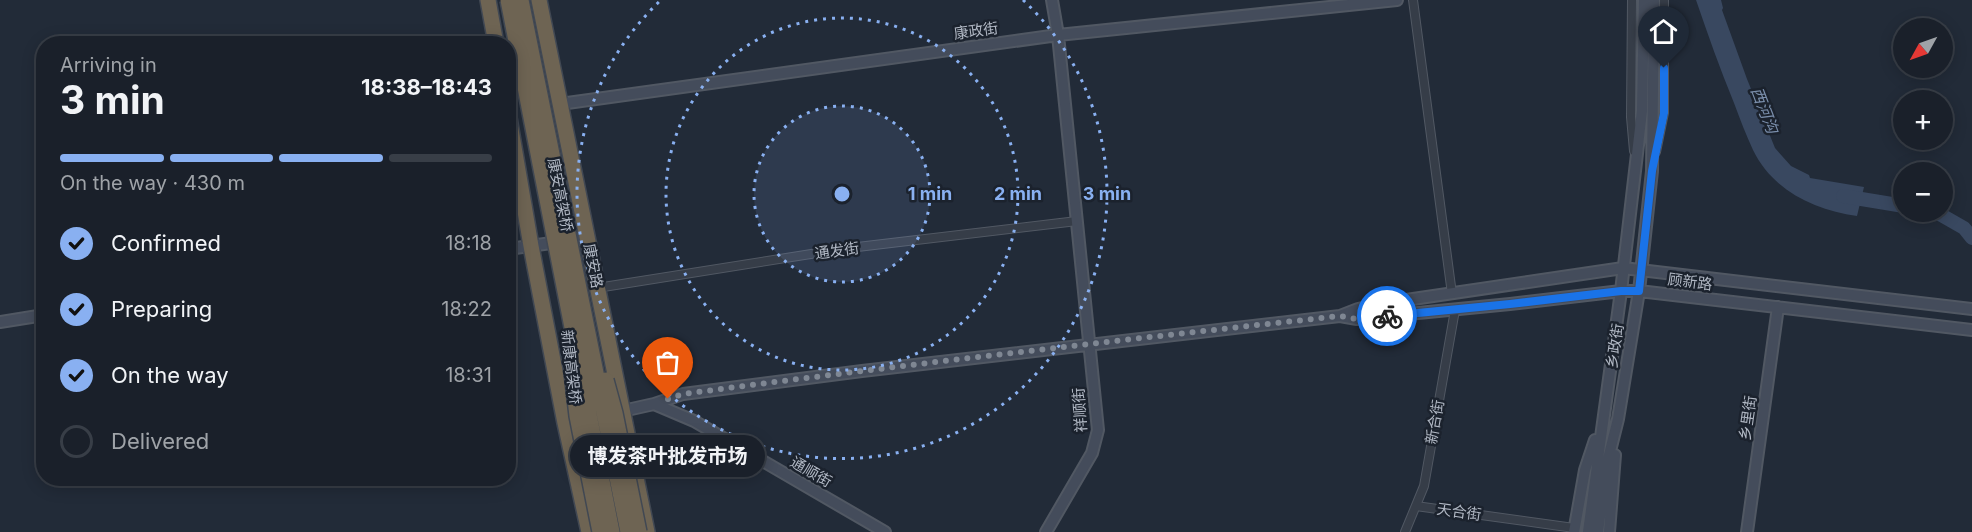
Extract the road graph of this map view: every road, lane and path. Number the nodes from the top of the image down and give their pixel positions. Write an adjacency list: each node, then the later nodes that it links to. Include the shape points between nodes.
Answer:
1 (488, 0): 13 (highway)
2 (508, 0): 18 (highway, 康安高架桥, bridge)
3 (521, 0): 18 (highway, 康安高架桥, bridge)
4 (539, 0): 14 (highway, 康安路)
5 (1053, 0): 12 (main road, 祥顺街)
6 (1397, 0): 12 (main road, 康政街)
7 (1413, 0): 28 (street)
8 (1632, 0): 16 (street, 乡政街, via 1631,117)
9 (1644, 0): 16 (main road, 乡政街, via 1642,111)
10 (1654, 0): 17 (main road, 乡政街)
11 (1664, 0): 17 (street, 乡政街, via 1664,113)
12 (1058, 35): 14 (main road, 康政街); 19 (main road, 祥顺街)
13 (495, 36)
14 (560, 104): 20 (highway, 康安路)
15 (516, 169): 21 (highway)
16 (1635, 170): 23 (main road, 乡政街)
17 (1652, 171): 24 (main road, 乡政街)
18 (554, 200): 46 (highway, 新康高架桥, bridge, via 555,271); 47 (highway, 康安高架桥, bridge); 48 (highway, 康安高架桥, bridge); 49 (highway, bridge, via 580,263)
19 (1077, 221): 25 (street, 通发街, via 849,249); 36 (main road, 祥顺街)
20 (587, 238): 21 (main road); 25 (highway, 康安路)
21 (531, 246): 22 (main road); 41 (highway)
22 (516, 248)
23 (1623, 268): 24 (main road, 顾新路); 26 (main road, 乡政街); 28 (main road, 顾新路)
24 (1641, 270): 27 (main road, 乡政街); 30 (main road, 顾新路)
25 (597, 288): 38 (highway, 康安路)
26 (1621, 291): 27 (main road, 顾新路); 31 (main road, 顾新路); 39 (main road, 乡政街)
27 (1639, 291): 29 (main road, 顾新路); 40 (main road, 乡政街)
28 (1452, 294): 33 (main road, 顾新路, via 1379,304)
29 (1778, 307): 35 (main road, 顾新路); 57 (main road, 乡里街)
30 (1972, 309)
31 (1455, 310): 33 (main road, 顾新路, via 1357,319); 43 (street, 新合街, via 1424,486)
32 (36, 316): 34 (main road)
33 (1340, 316): 36 (main road, 顾新路)
34 (0, 322)
35 (1968, 329)
36 (1089, 344): 37 (main road, 顾新路, via 683,394); 52 (main road, 祥顺街, via 1096,443)
37 (654, 404): 38 (main road); 51 (main road, 通顺街, via 694,421)
38 (622, 411): 41 (main road); 50 (highway, 康安路)
39 (1604, 414): 42 (main road, 乡政街); 44 (main road, 乡政街, via 1585,470)
40 (1618, 419): 42 (main road, 乡政街); 56 (main road, 乡政街)
41 (565, 423): 45 (highway)
42 (1602, 461): 54 (main road); 55 (main road)
43 (1416, 506): 44 (street, 天合街); 53 (street, 新合街)
44 (1574, 530)
45 (589, 532)
46 (600, 532)
47 (612, 532)
48 (627, 532)
49 (639, 532)
50 (647, 532)
51 (885, 532)
52 (1046, 532)
53 (1405, 532)
54 (1588, 532)
55 (1598, 532)
56 (1609, 532)
57 (1747, 532)

